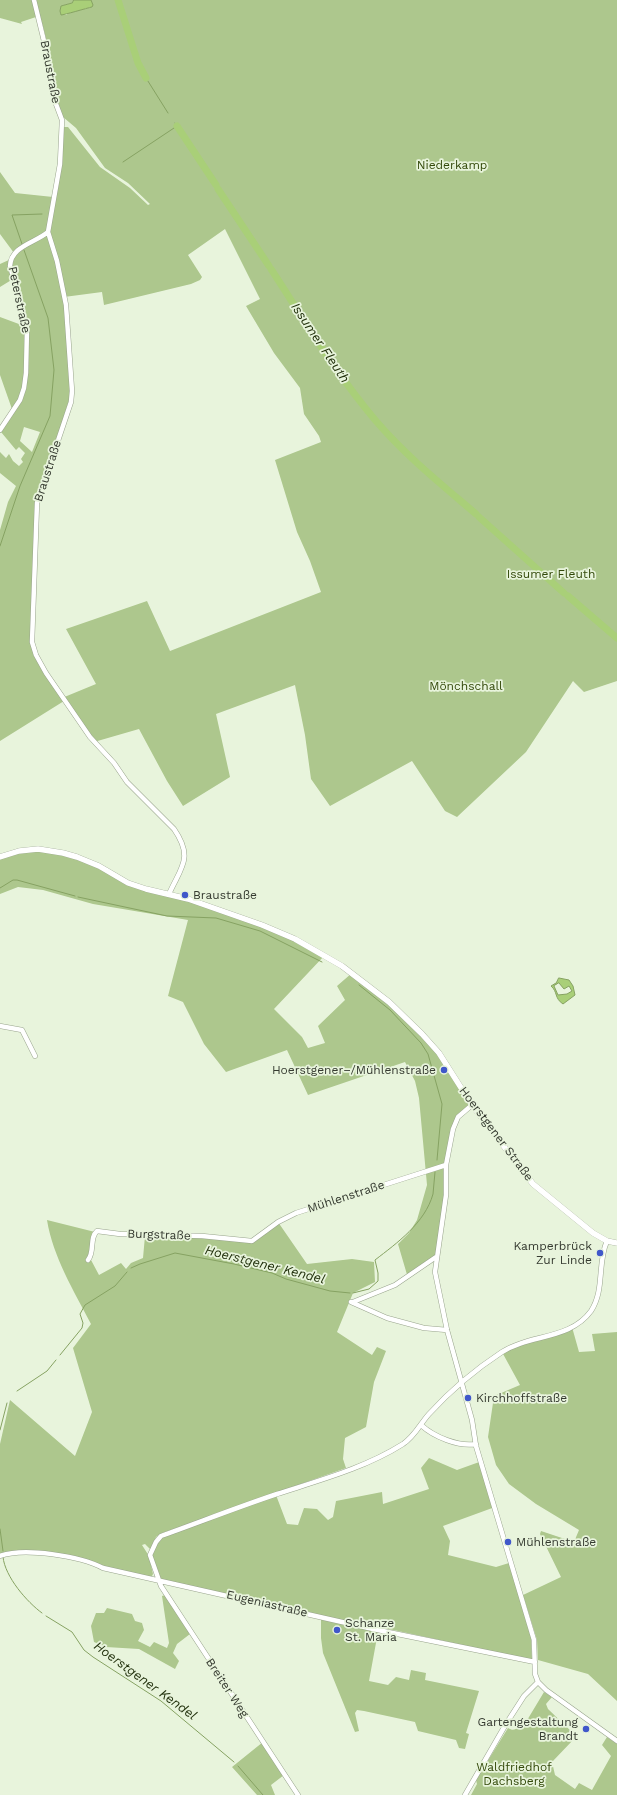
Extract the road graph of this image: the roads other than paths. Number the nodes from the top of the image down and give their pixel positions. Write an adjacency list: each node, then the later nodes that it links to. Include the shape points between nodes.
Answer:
1 (34, 0): 2 (street, Braustraße, via 56,104 62,120 60,164)
2 (48, 232): 3 (street, Peterstraße, via 14,253 11,259 10,266 27,328 26,373 20,400); 5 (street, Braustraße, via 66,305 72,391 37,503 32,642 46,673 90,737 114,763 127,782 179,836 185,848 185,860)
3 (0, 430)
4 (0, 857): 5 (main road, Hoerstgener Straße, via 29,850 63,853 88,861 128,883)
5 (169, 894): 8 (main road, Hoerstgener Straße, via 217,909 295,939 342,966 389,1002 422,1034 442,1058)
6 (0, 1026): 7 (street, via 22,1030)
7 (35, 1056)
8 (472, 1105): 9 (street, via 458,1117); 11 (main road, Hoerstgener Straße, via 533,1184 592,1233)
9 (446, 1165): 10 (street, Mühlenstraße, via 296,1213 278,1222); 13 (street, via 446,1195)
10 (252, 1241): 14 (street, Burgstraße, via 97,1231)
11 (607, 1241): 12 (main road, Hoerstgener Straße); 16 (street, via 603,1253 600,1288 591,1310 584,1319 567,1330 513,1346)
12 (617, 1243)
13 (436, 1257): 15 (street, via 435,1272); 15 (street, via 395,1285 352,1302 387,1318 424,1328)
14 (88, 1260)
15 (447, 1330): 16 (street)
16 (461, 1383): 17 (street); 18 (street)
17 (421, 1425): 18 (street, via 444,1438); 20 (street, via 404,1443 354,1468 161,1536 150,1555)
18 (476, 1444): 21 (street, via 534,1640)
19 (0, 1556): 20 (street, Eugeniastraße, via 16,1552 34,1552)
20 (157, 1580): 21 (street, Eugeniastraße); 24 (street, Breiter Weg)
21 (535, 1662): 22 (street)
22 (538, 1682): 23 (street); 25 (street, via 524,1696)
23 (617, 1741)
24 (298, 1795)
25 (465, 1795)

